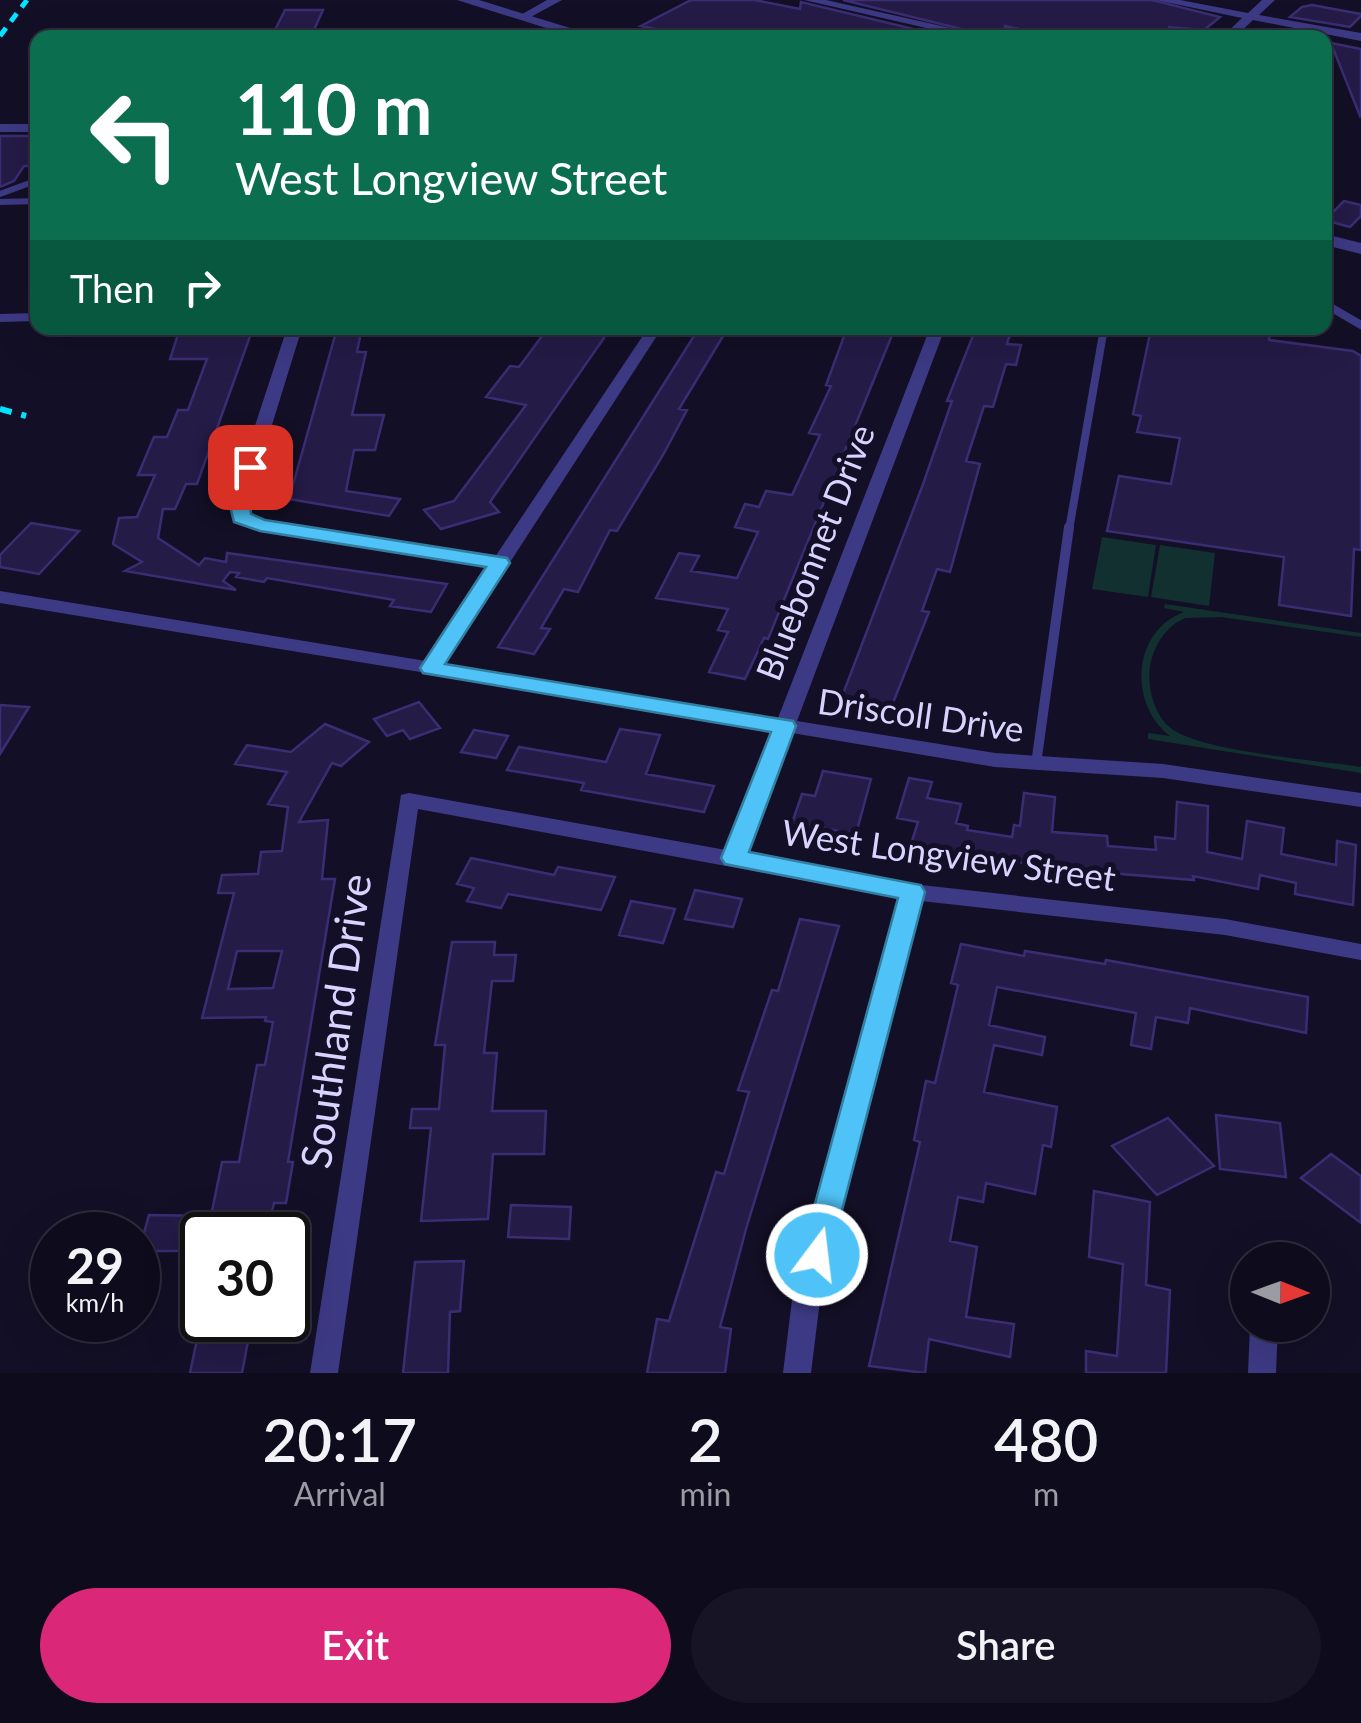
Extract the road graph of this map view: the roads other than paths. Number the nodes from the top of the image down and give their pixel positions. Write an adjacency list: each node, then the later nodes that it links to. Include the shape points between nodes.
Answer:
1 (464, 0): 6 (street)
2 (556, 0): 6 (street)
3 (810, 0): 9 (street)
4 (1162, 0): 7 (street)
5 (1268, 0): 7 (street)
6 (523, 17): 8 (street)
7 (1250, 17): 10 (street); 11 (street)
8 (568, 30)
9 (952, 30)
10 (1236, 30)
11 (1322, 30)
12 (1332, 32): 13 (street)
13 (1361, 37)
14 (0, 128): 15 (street)
15 (30, 128)
16 (30, 183): 17 (lane)
17 (0, 194)
18 (0, 202): 19 (lane)
19 (30, 202)
20 (1332, 241): 21 (street)
21 (1361, 249)
22 (1332, 308): 25 (lane)
23 (30, 317): 24 (lane)
24 (0, 318)
25 (1361, 325)
26 (292, 335): 30 (street, via 240,502 241,518)
27 (650, 335): 30 (street)
28 (935, 335): 33 (street, Bluebonnet Drive)
29 (1103, 335): 34 (lane)
30 (499, 563): 32 (street)
31 (0, 597): 32 (street, Driscoll Drive)
32 (431, 668): 33 (street, Driscoll Drive)
33 (784, 726): 34 (street, Driscoll Drive); 37 (street, Bluebonnet Drive)
34 (1036, 764): 36 (street, Driscoll Drive, via 1182,773)
35 (409, 800): 37 (street, West Longview Street); 41 (street, Southland Drive)
36 (1361, 800)
37 (734, 858): 38 (street, West Longview Street)
38 (912, 892): 39 (street, West Longview Street, via 1225,926); 42 (street, via 807,1292)
39 (1361, 952)
40 (1263, 1342): 43 (street)
41 (324, 1373)
42 (796, 1373)
43 (1262, 1373)

